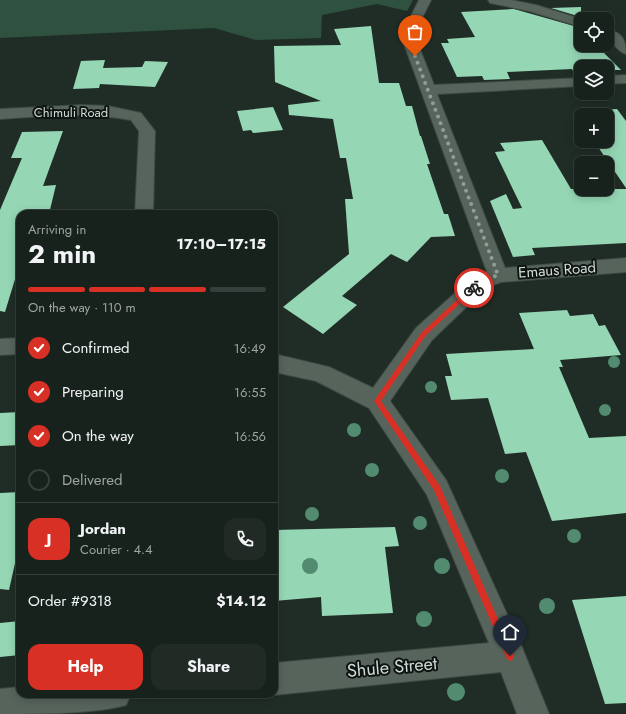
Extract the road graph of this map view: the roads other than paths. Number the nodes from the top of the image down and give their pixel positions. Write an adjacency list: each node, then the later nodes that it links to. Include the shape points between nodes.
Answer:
1 (425, 0): 9 (street, via 410,30 411,44)
2 (494, 0): 3 (street)
3 (574, 21)
4 (614, 37): 5 (street)
5 (626, 50)
6 (626, 79): 7 (street)
7 (614, 80)
8 (574, 82): 9 (street)
9 (428, 90): 13 (street)
10 (0, 114): 11 (street, Chimuli Road, via 108,110 136,116 147,131)
11 (144, 210)
12 (626, 266): 13 (street, Emaus Road)
13 (498, 275): 17 (street, Emaus Road, via 479,283 424,334)
14 (16, 346): 15 (street)
15 (0, 347)
16 (278, 364): 17 (street, via 321,373)
17 (377, 401): 18 (street, via 437,488)
18 (510, 656): 19 (street, Shule Street); 22 (street)
19 (278, 679)
20 (73, 698): 21 (street)
21 (0, 705)
22 (533, 714)

